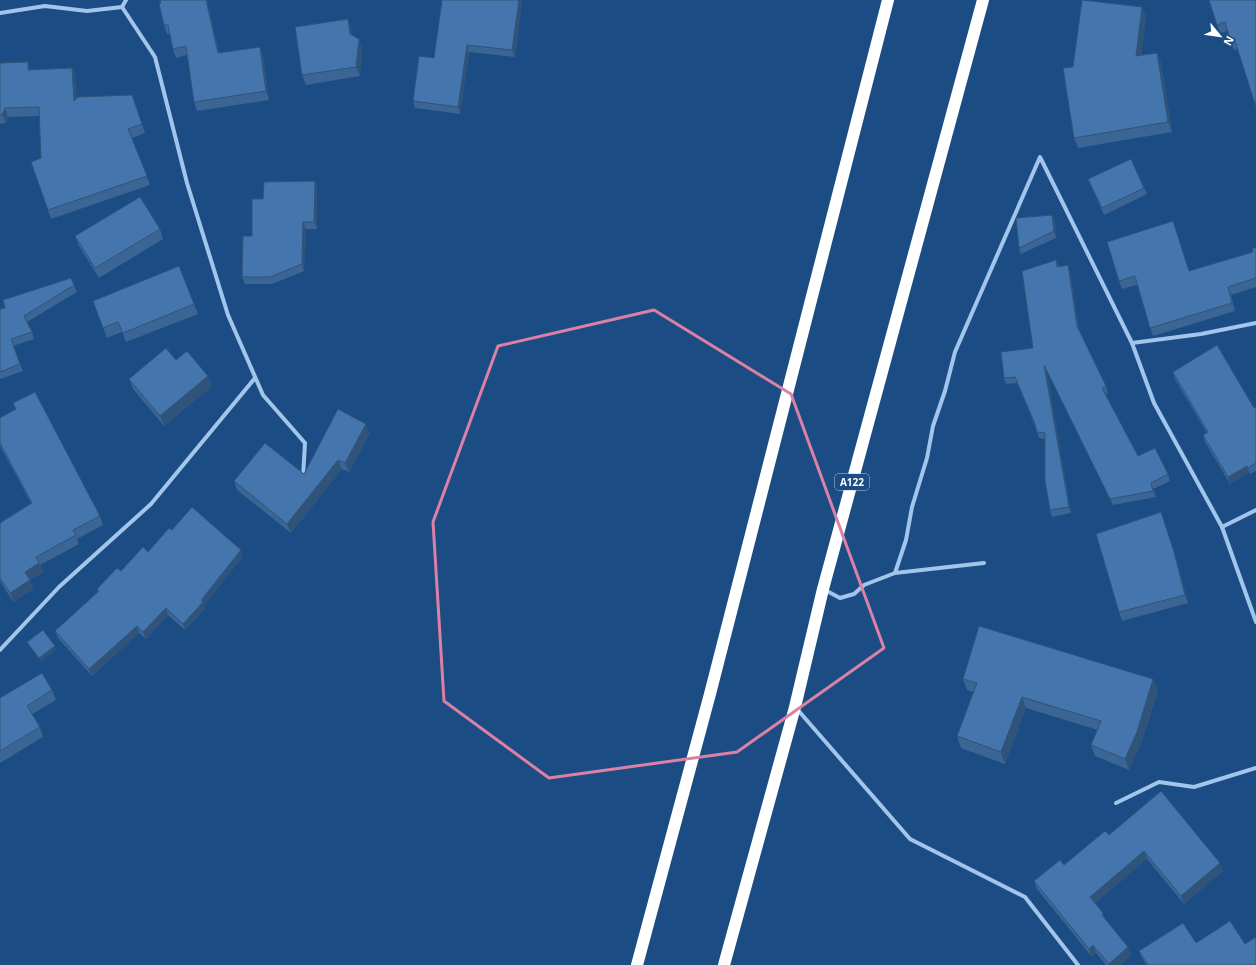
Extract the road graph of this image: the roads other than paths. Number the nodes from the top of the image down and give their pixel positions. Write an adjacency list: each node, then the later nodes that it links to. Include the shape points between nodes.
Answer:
1 (126, 0): 4 (street)
2 (888, 0): 20 (highway, via 710,694)
3 (983, 0): 14 (highway, A122)
4 (122, 7): 5 (street, via 87,11 45,6); 8 (street, via 155,57 187,183 225,308)
5 (0, 13)
6 (1256, 323): 7 (street, via 1202,334)
7 (1132, 342): 11 (street, via 1154,402); 13 (street, via 1040,156 955,352 933,426 906,540)
8 (255, 378): 9 (street, via 263,396 305,443); 16 (street, via 151,504 59,587)
9 (303, 476)
10 (1256, 510): 11 (street)
11 (1222, 527): 15 (street)
12 (984, 563): 13 (street)
13 (895, 572): 14 (street, via 864,585 854,594 840,598)
14 (823, 589): 17 (highway, A122)
15 (1256, 622)
16 (0, 650)
17 (795, 707): 21 (highway, A122); 22 (street, via 910,839 1025,897)
18 (1256, 768): 19 (street, via 1194,787 1159,782)
19 (1116, 803)
20 (637, 965)
21 (724, 965)
22 (1078, 965)

